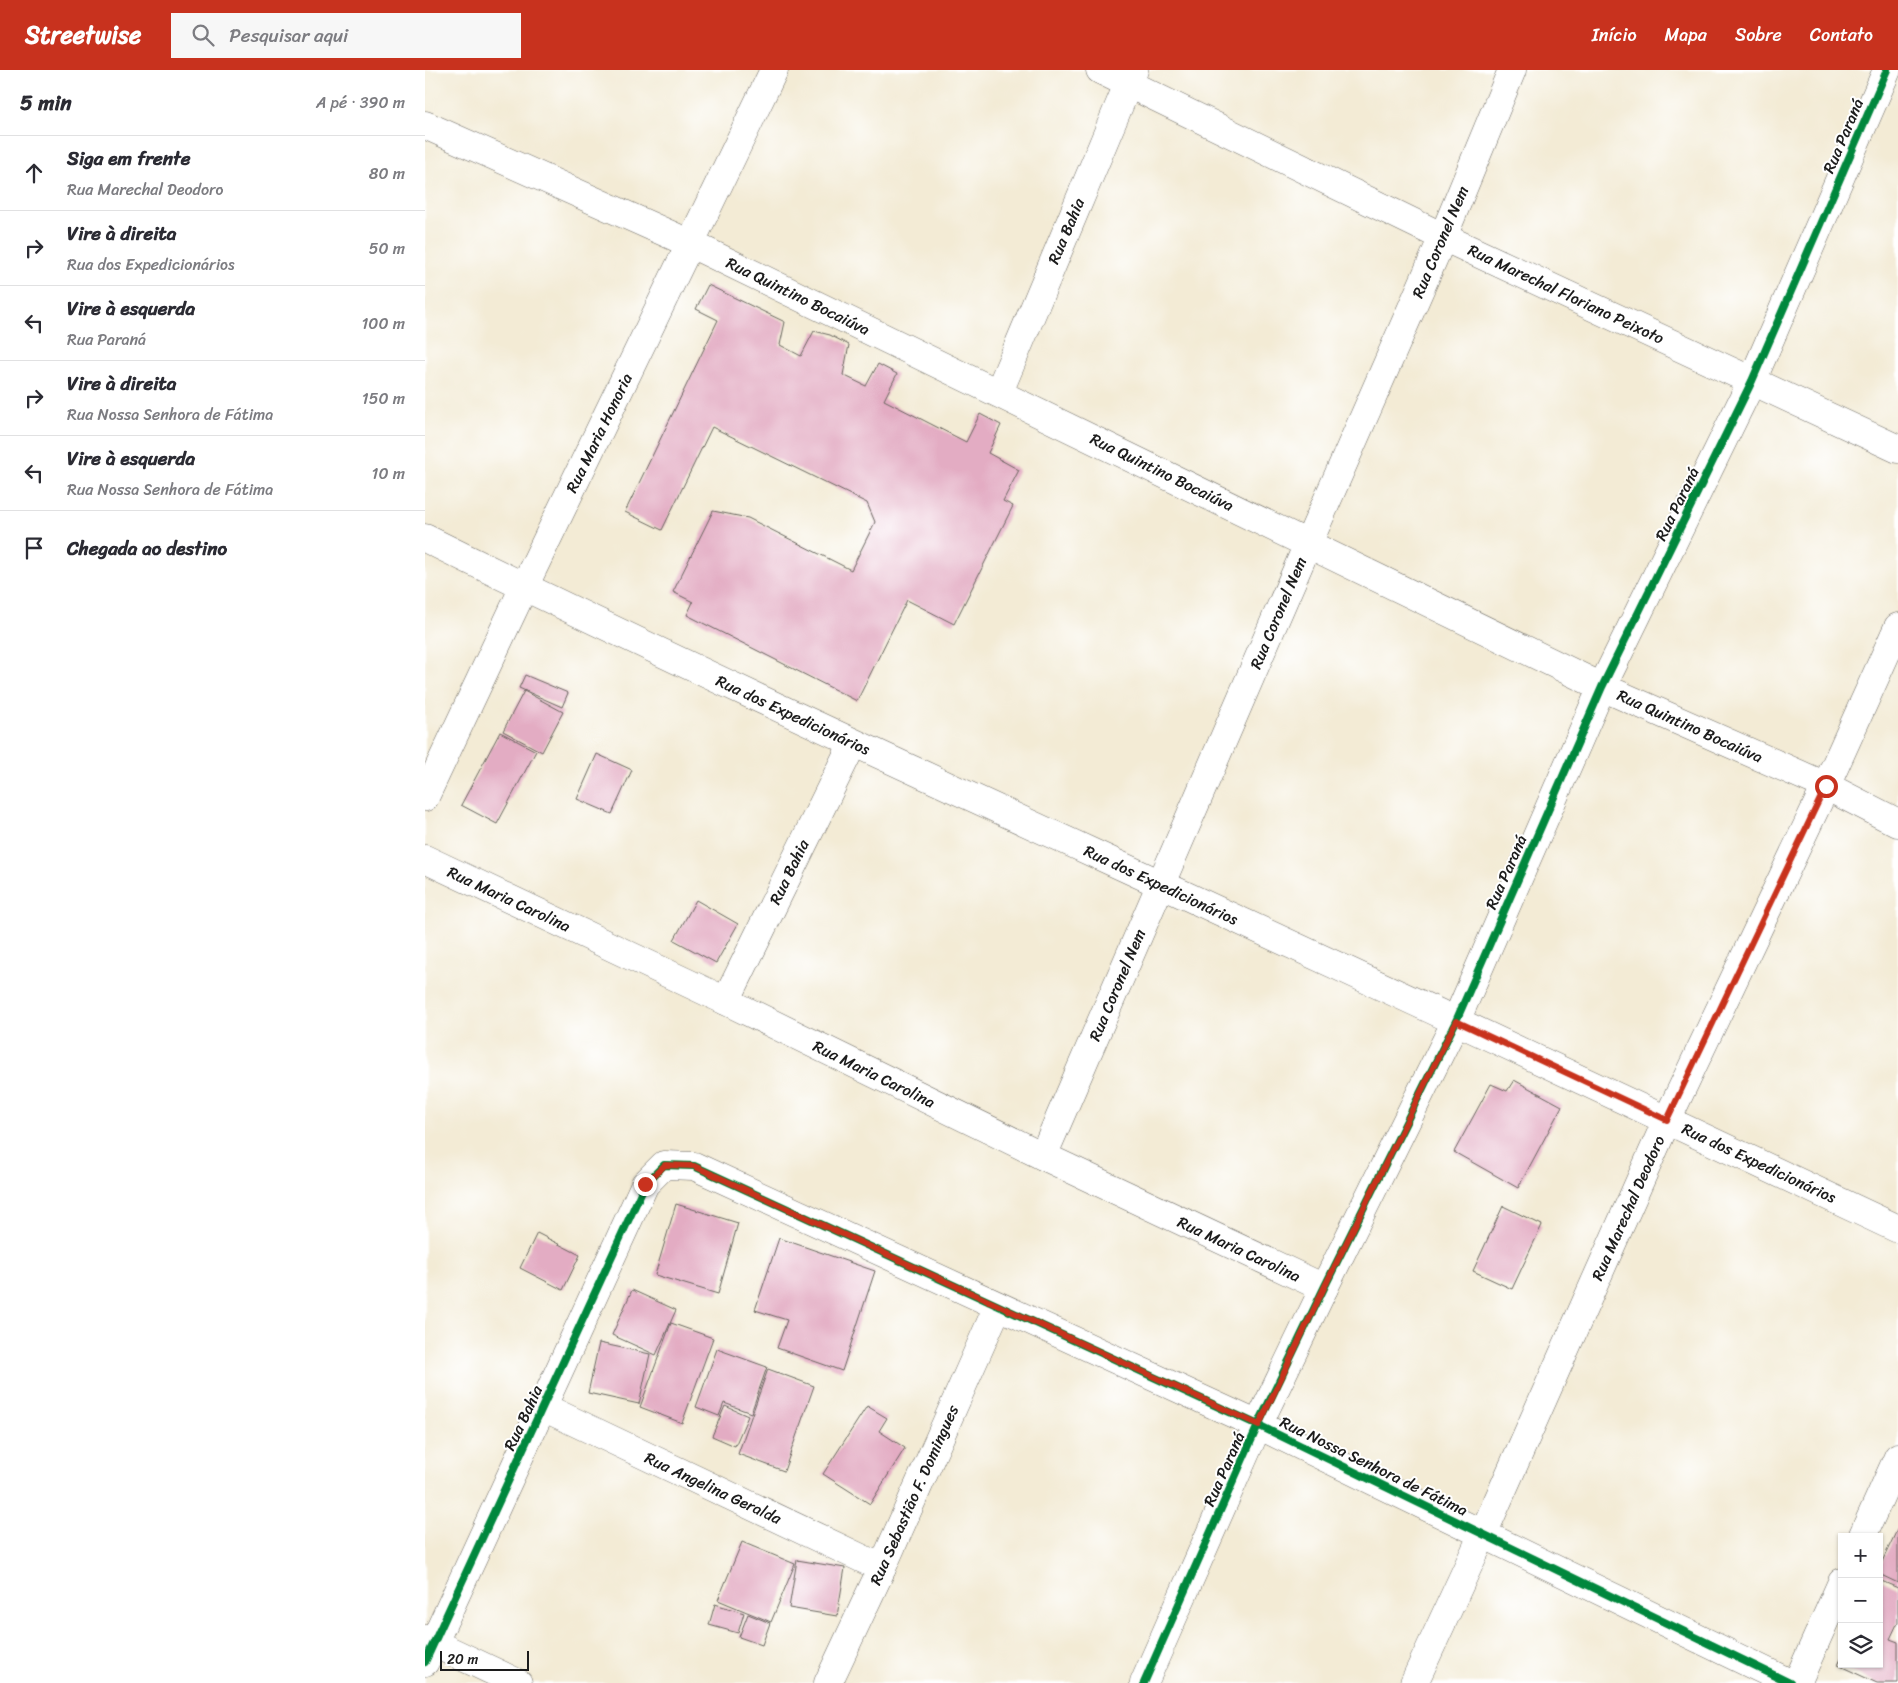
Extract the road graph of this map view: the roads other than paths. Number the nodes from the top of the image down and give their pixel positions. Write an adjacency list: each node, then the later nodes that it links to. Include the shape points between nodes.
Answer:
1 (774, 70): 8 (street, Rua Maria Honoria)
2 (1100, 70): 5 (street, Rua Marechal Floriano Peixoto)
3 (1512, 70): 7 (street, Rua Coronel Nem)
4 (1887, 70): 9 (street, Rua Paraná)
5 (1131, 76): 7 (street, Rua Marechal Floriano Peixoto); 10 (street, Rua Bahia)
6 (425, 125): 8 (street, Rua Quintino Bocaiúva)
7 (1443, 237): 9 (street, Rua Marechal Floriano Peixoto); 13 (street, Rua Coronel Nem)
8 (691, 244): 10 (street, Rua Quintino Bocaiúva); 14 (street, Rua Maria Honoria)
9 (1752, 381): 11 (street, Rua Marechal Floriano Peixoto); 16 (street, Rua Paraná)
10 (999, 392): 13 (street, Rua Quintino Bocaiúva)
11 (1898, 449)
12 (425, 538): 14 (street, Rua dos Expedicionários)
13 (1308, 544): 16 (street, Rua Quintino Bocaiúva); 22 (street, Rua Coronel Nem)
14 (524, 587): 17 (street, Rua dos Expedicionários); 19 (street, Rua Maria Honoria)
15 (1898, 627): 18 (street, Rua Marechal Deodoro)
16 (1603, 687): 18 (street, Rua Quintino Bocaiúva); 24 (street, Rua Paraná)
17 (853, 743): 22 (street, Rua dos Expedicionários); 23 (street, Rua Bahia)
18 (1826, 786): 20 (street, Rua Quintino Bocaiúva); 25 (street, Rua Marechal Deodoro)
19 (425, 797)
20 (1898, 823)
21 (425, 859): 23 (street, Rua Maria Carolina)
22 (1161, 884): 24 (street, Rua dos Expedicionários); 26 (street, Rua Coronel Nem)
23 (726, 1001): 26 (street, Rua Maria Carolina)
24 (1456, 1021): 25 (street, Rua dos Expedicionários); 29 (street, Rua Paraná)
25 (1667, 1120): 28 (street, Rua dos Expedicionários); 35 (street, Rua Marechal Deodoro)
26 (1043, 1156): 29 (street, Rua Maria Carolina)
27 (645, 1184): 30 (street, Rua Nossa Senhora de Fátima, via 665,1165 694,1166); 31 (street, Rua Bahia)
28 (1898, 1229)
29 (1324, 1288): 32 (street, Rua Paraná)
30 (998, 1306): 32 (street, Rua Nossa Senhora de Fátima); 36 (street, Rua Sebastião F. Domingues)
31 (543, 1407): 36 (street, Rua Angelina Geralda); 38 (street, Rua Bahia)
32 (1259, 1425): 35 (street, Rua Nossa Senhora de Fátima); 41 (street, Rua Paraná)
33 (1898, 1457): 34 (street)
34 (1864, 1533)
35 (1483, 1534): 42 (street, Rua Marechal Deodoro); 43 (street, Rua Nossa Senhora de Fátima)
36 (882, 1568): 40 (street, Rua Sebastião F. Domingues)
37 (1838, 1591): 44 (street)
38 (428, 1648): 39 (street)
39 (517, 1683)
40 (828, 1683)
41 (1144, 1683)
42 (1414, 1683)
43 (1790, 1683)
44 (1797, 1683)

